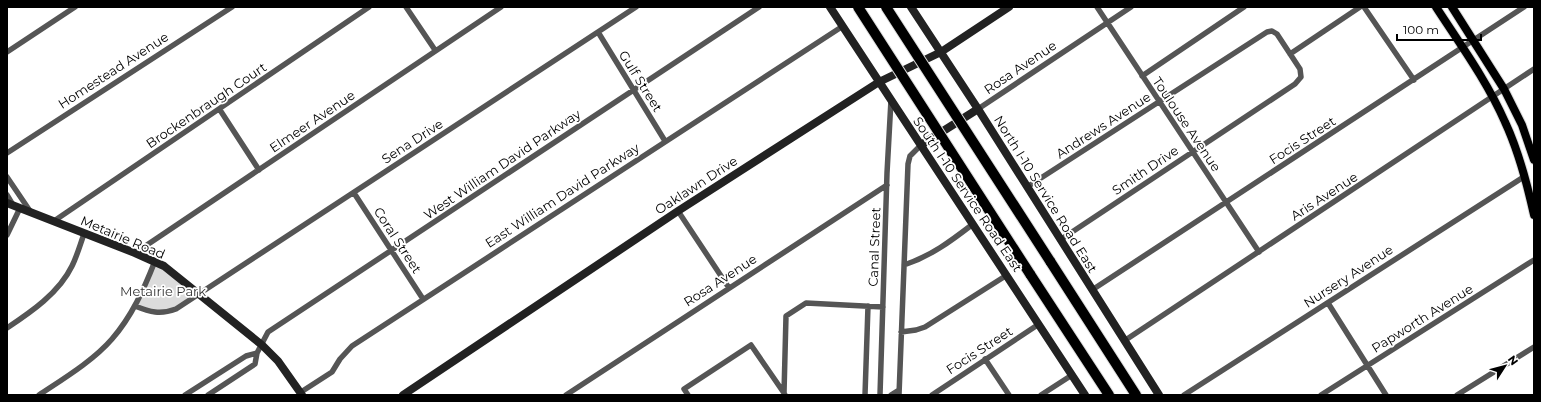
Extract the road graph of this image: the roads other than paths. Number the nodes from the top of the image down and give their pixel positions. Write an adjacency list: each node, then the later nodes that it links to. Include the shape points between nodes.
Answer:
1 (75, 7): 27 (street)
2 (232, 7): 44 (street, Homestead Avenue)
3 (369, 7): 40 (street, Brockenbraugh Court)
4 (406, 7): 26 (street)
5 (501, 7): 26 (street, Elmeer Avenue)
6 (636, 7): 23 (street, Sena Drive)
7 (759, 7): 35 (street, West William David Parkway)
8 (830, 7): 22 (street, South I-10 Service Road East)
9 (858, 7): 104 (highway, bridge)
10 (886, 7): 105 (highway, bridge)
11 (911, 7): 28 (street, North I-10 Service Road East)
12 (1009, 7): 28 (street, Oaklawn Drive)
13 (1097, 7): 21 (street, Toulouse Avenue)
14 (1131, 7): 21 (street, Rosa Avenue)
15 (1244, 7): 31 (street)
16 (1360, 7): 29 (street)
17 (1364, 7): 32 (street)
18 (1436, 7): 25 (main road)
19 (1452, 7): 24 (main road)
20 (1524, 7): 24 (street, Focis Street)
21 (1107, 23): 31 (street, Toulouse Avenue); 39 (street, Rosa Avenue)
22 (843, 26): 33 (street, South I-10 Service Road East); 41 (street, East William David Parkway)
23 (598, 32): 35 (street, Gulf Street); 51 (street, Sena Drive)
24 (1474, 40): 25 (street, Focis Street); 34 (main road)
25 (1463, 48): 32 (street, Focis Street); 36 (main road)
26 (435, 50): 46 (street, Elmeer Avenue)
27 (7, 52)
28 (941, 52): 33 (street, Oaklawn Drive); 39 (street, North I-10 Service Road East)
29 (1290, 54): 38 (street, Andrews Avenue, via 1277,34 1267,32); 43 (street, Smith Drive, via 1300,69 1301,77 1295,84)
30 (1534, 69): 34 (street, Aris Avenue)
31 (1142, 76): 38 (street, Toulouse Avenue)
32 (1414, 80): 53 (street, Focis Street)
33 (879, 82): 37 (street, South I-10 Service Road East); 55 (street, Oaklawn Drive)
34 (1504, 89): 36 (street, Aris Avenue); 45 (main road, via 1522,125)
35 (633, 90): 41 (street, Gulf Street); 63 (street, West William David Parkway)
36 (1493, 98): 47 (main road, via 1512,138); 64 (street, Aris Avenue)
37 (891, 100): 42 (street, South I-10 Service Road East); 49 (street, Canal Street)
38 (1159, 102): 43 (street, Toulouse Avenue); 50 (street, Andrews Avenue)
39 (978, 109): 42 (street, Rosa Avenue); 50 (street, North I-10 Service Road East)
40 (220, 110): 46 (street); 58 (street, Brockenbraugh Court)
41 (665, 141): 73 (street, East William David Parkway)
42 (921, 145): 59 (street, South I-10 Service Road East); 68 (street, via 910,156 908,164)
43 (1192, 152): 53 (street, Toulouse Avenue); 62 (street, Smith Drive)
44 (7, 153)
45 (1534, 160)
46 (259, 170): 65 (street, Elmeer Avenue)
47 (1525, 176): 57 (main road); 74 (street, Nursery Avenue)
48 (7, 177): 56 (street)
49 (887, 185): 70 (street, Rosa Avenue); 77 (street, Canal Street)
50 (1027, 187): 62 (street, North I-10 Service Road East)
51 (354, 193): 63 (street, Coral Street); 72 (street, Sena Drive)
52 (7, 195): 54 (street)
53 (1227, 202): 64 (street, Toulouse Avenue); 71 (street, Focis Street)
54 (14, 206): 56 (street, Metairie Road); 60 (street)
55 (678, 211): 70 (street); 94 (street, Oaklawn Drive)
56 (30, 212): 58 (street, Metairie Road)
57 (1534, 215)
58 (54, 221): 61 (street, Metairie Road)
59 (973, 224): 68 (street, via 937,250 921,259); 69 (street, South I-10 Service Road East)
60 (7, 234)
61 (84, 234): 65 (street, Metairie Road); 79 (street, via 72,267 60,283 45,300)
62 (1060, 240): 71 (street, North I-10 Service Road East)
63 (391, 251): 73 (street, Coral Street); 82 (street, West William David Parkway, via 268,332)
64 (1259, 252): 81 (street, Aris Avenue)
65 (135, 253): 67 (street, Metairie Road)
66 (1534, 260): 86 (street, Papworth Avenue)
67 (155, 262): 72 (street, Metairie Road); 75 (street)
68 (904, 264): 80 (street)
69 (1007, 275): 78 (street, South I-10 Service Road East); 80 (street, via 925,327)
70 (729, 288): 95 (street, Rosa Avenue)
71 (1092, 290): 81 (street, North I-10 Service Road East)
72 (199, 293): 75 (street, Sena Drive, via 168,312 152,313); 82 (street, Metairie Road)
73 (423, 299): 89 (street, East William David Parkway, via 352,346 332,372)
74 (1328, 303): 86 (street); 107 (street, Nursery Avenue)
75 (135, 306): 91 (street, via 111,340 74,372)
76 (868, 306): 77 (street); 90 (street, via 806,302 786,316); 97 (street)
77 (883, 307): 98 (street, Canal Street)
78 (1039, 324): 85 (street, Focis Street); 87 (street, South I-10 Service Road East)
79 (7, 328)
80 (901, 332): 88 (street)
81 (1124, 341): 106 (street, North I-10 Service Road East)
82 (262, 344): 84 (street, West William David Parkway); 89 (street, Metairie Road)
83 (1534, 347): 110 (street)
84 (257, 354): 92 (street, via 246,356); 93 (street, West William David Parkway, via 252,367)
85 (985, 359): 100 (street, Focis Street); 101 (street)
86 (1367, 366): 108 (street, Papworth Avenue); 109 (street)
87 (1072, 375): 102 (street); 103 (street, South I-10 Service Road East)
88 (899, 392): 99 (street)
89 (302, 394)
90 (785, 394): 96 (street, via 751,345 684,389)
91 (39, 395)
92 (185, 395)
93 (208, 395)
94 (403, 395)
95 (566, 395)
96 (688, 395)
97 (865, 395)
98 (880, 395)
99 (891, 395)
100 (932, 395)
101 (1009, 395)
102 (1041, 395)
103 (1085, 395)
104 (1109, 395)
105 (1136, 395)
106 (1159, 395)
107 (1184, 395)
108 (1321, 395)
109 (1386, 395)
110 (1457, 395)

